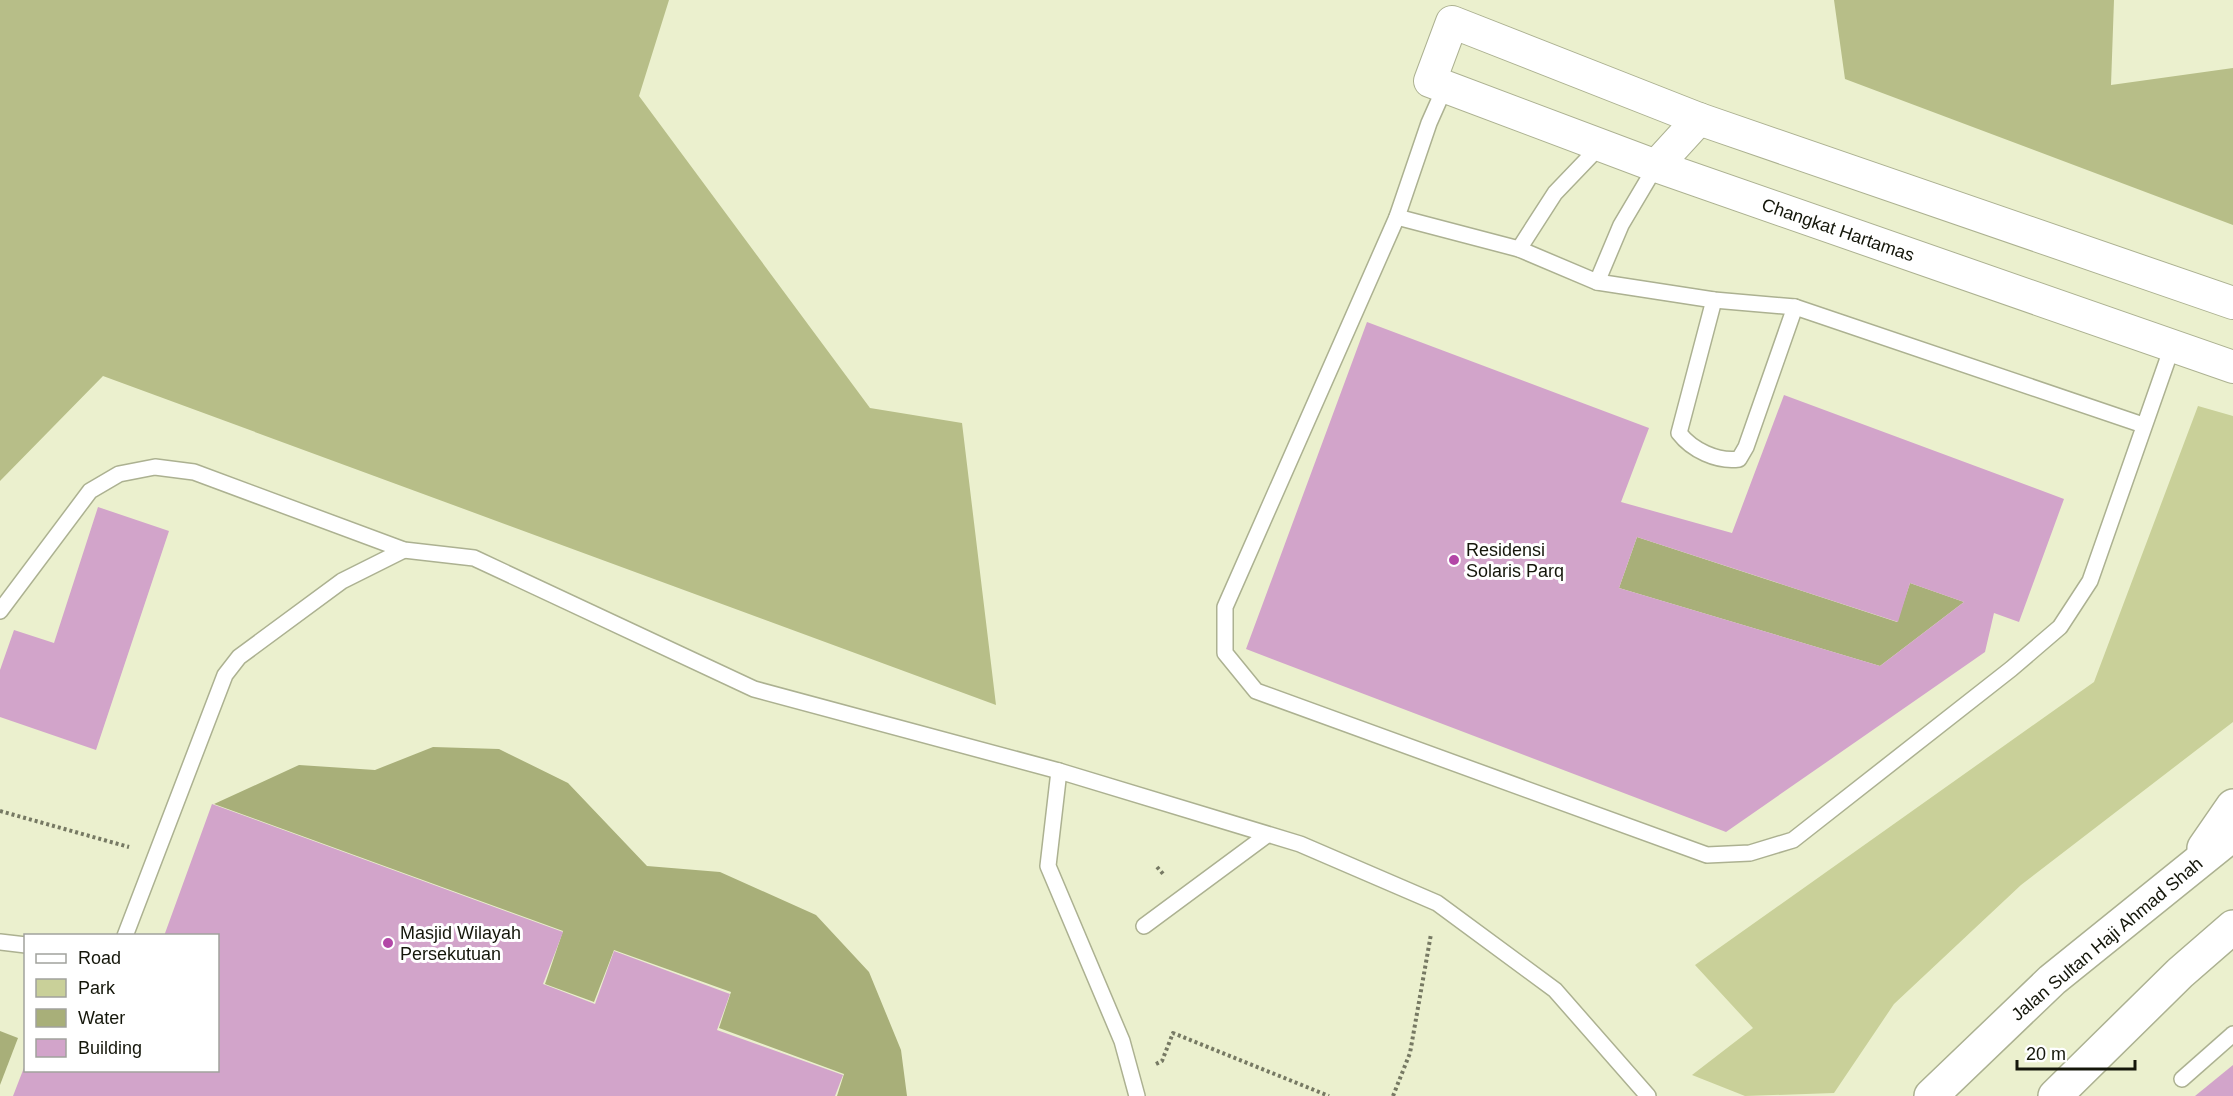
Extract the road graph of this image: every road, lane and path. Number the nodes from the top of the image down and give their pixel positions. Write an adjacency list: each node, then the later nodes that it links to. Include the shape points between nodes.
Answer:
1 (1445, 87): 2 (street, via 1430,81 1452,22); 3 (street, Changkat Hartamas); 5 (lane)
2 (1699, 119): 4 (street); 9 (street)
3 (1601, 145): 4 (street, Changkat Hartamas); 6 (lane, via 1555,193)
4 (1656, 166): 7 (lane, via 1621,225); 11 (street, Changkat Hartamas)
5 (1397, 217): 6 (lane); 13 (lane, via 1225,607 1225,653 1256,691 1707,855 1750,853 1793,840 2060,627 2090,581)
6 (1519, 249): 7 (lane)
7 (1597, 282): 8 (lane)
8 (1714, 300): 10 (lane); 10 (lane, via 1679,433 1689,446 1727,460 1739,459 1746,447)
9 (2233, 303)
10 (1795, 307): 13 (lane)
11 (2172, 347): 12 (street, Changkat Hartamas); 13 (lane)
12 (2233, 367)
13 (2143, 425)
14 (405, 550): 15 (lane, via 194,472 155,467 119,474 90,491); 16 (lane, via 474,558 754,689); 21 (lane, via 342,581 239,657 225,675)
15 (0, 611)
16 (1059, 771): 20 (lane); 34 (lane, via 1048,866 1122,1041)
17 (2233, 806): 22 (street)
18 (0, 812): 21 (path)
19 (2233, 834): 22 (street, Jalan Sultan Haji Ahmad Shah)
20 (1267, 835): 23 (lane, via 1300,844); 24 (lane)
21 (156, 854): 26 (lane)
22 (2190, 869): 33 (street, Jalan Sultan Haji Ahmad Shah, via 2052,980)
23 (1437, 903): 36 (path, via 1410,1053); 37 (lane, via 1555,990)
24 (1144, 926)
25 (2233, 927): 32 (street, via 2180,973)
26 (126, 934)
27 (0, 942): 28 (lane)
28 (24, 945)
29 (2233, 1034): 31 (lane)
30 (1149, 1066): 35 (path, via 1162,1062 1173,1034)
31 (2182, 1078)
32 (2067, 1090)
33 (1929, 1094)
34 (1137, 1096)
35 (1329, 1096)
36 (1393, 1096)
37 (1648, 1096)

